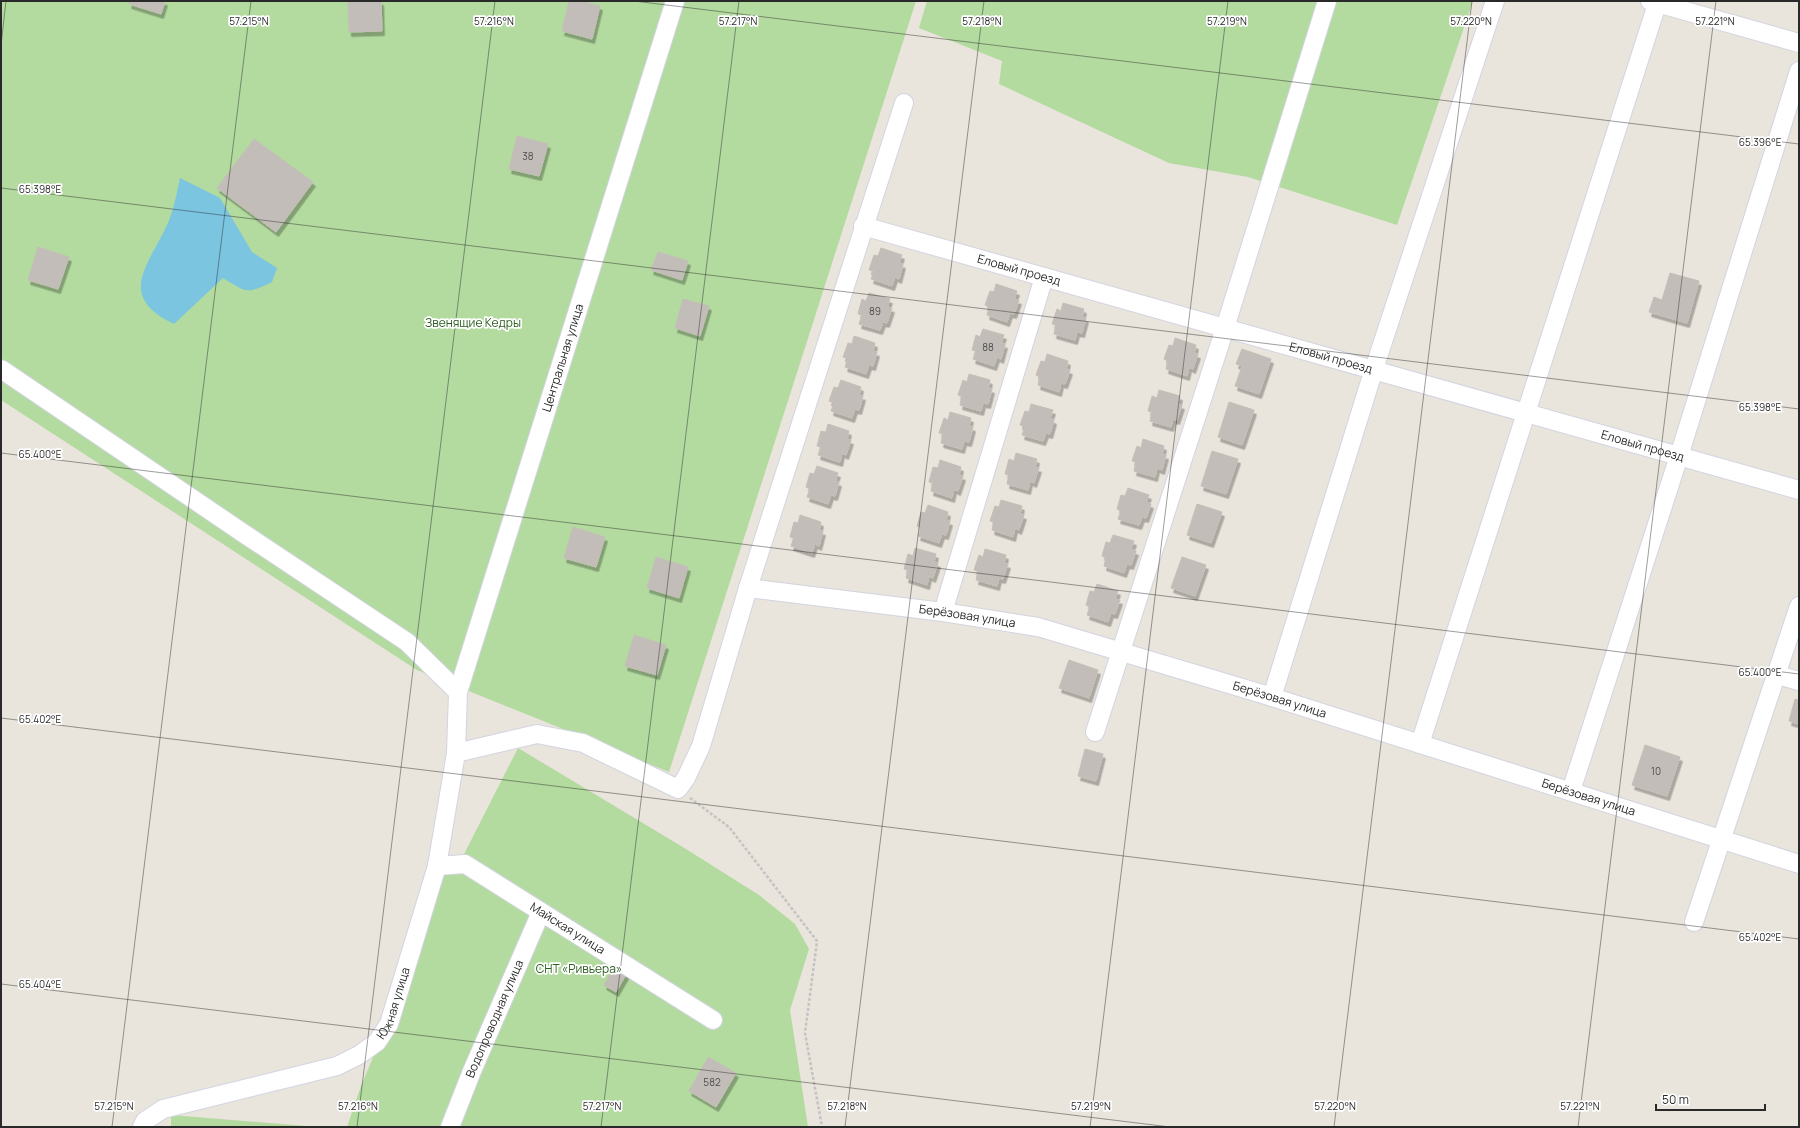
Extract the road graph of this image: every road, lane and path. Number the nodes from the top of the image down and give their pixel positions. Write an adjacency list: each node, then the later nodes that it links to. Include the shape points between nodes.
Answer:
1 (675, 1): 22 (street, Центральная улица)
2 (1327, 1): 10 (street)
3 (1494, 1): 12 (street)
4 (1655, 2): 5 (street); 13 (street)
5 (1799, 43)
6 (1799, 71): 14 (street)
7 (904, 103): 8 (street)
8 (863, 226): 9 (street, Еловый проезд); 16 (street)
9 (1044, 277): 10 (street, Еловый проезд); 18 (street)
10 (1225, 328): 12 (street, Еловый проезд); 19 (street)
11 (1, 369): 22 (street, via 408,642)
12 (1374, 369): 13 (street, Еловый проезд); 23 (street)
13 (1527, 413): 14 (street, Еловый проезд); 26 (street)
14 (1679, 456): 15 (street, Еловый проезд); 29 (street)
15 (1799, 490)
16 (748, 588): 18 (street, Берёзовая улица); 28 (street, via 701,746)
17 (1799, 606): 20 (street)
18 (942, 612): 19 (street, Берёзовая улица, via 1038,627)
19 (1121, 651): 23 (street, Берёзовая улица); 25 (street)
20 (1777, 675): 21 (street); 30 (street)
21 (1799, 681)
22 (458, 692): 24 (street, Центральная улица)
23 (1272, 697): 26 (street, Берёзовая улица)
24 (456, 715): 27 (street, Южная улица)
25 (1095, 732)
26 (1420, 744): 29 (street, Берёзовая улица)
27 (456, 753): 28 (street, via 537,734 583,743); 32 (street, Южная улица)
28 (678, 789): 38 (path, via 729,827 817,941 805,1033)
29 (1571, 791): 30 (street, Берёзовая улица)
30 (1723, 838): 31 (street, Берёзовая улица); 34 (street)
31 (1799, 864)
32 (437, 866): 33 (street, Майская улица, via 465,864); 36 (street, Южная улица, via 389,1024 377,1042 337,1066 163,1109 145,1121)
33 (540, 912): 35 (street, Майская улица); 37 (street, Водопроводная улица)
34 (1694, 922)
35 (713, 1020)
36 (142, 1127)
37 (450, 1127)
38 (822, 1127)

